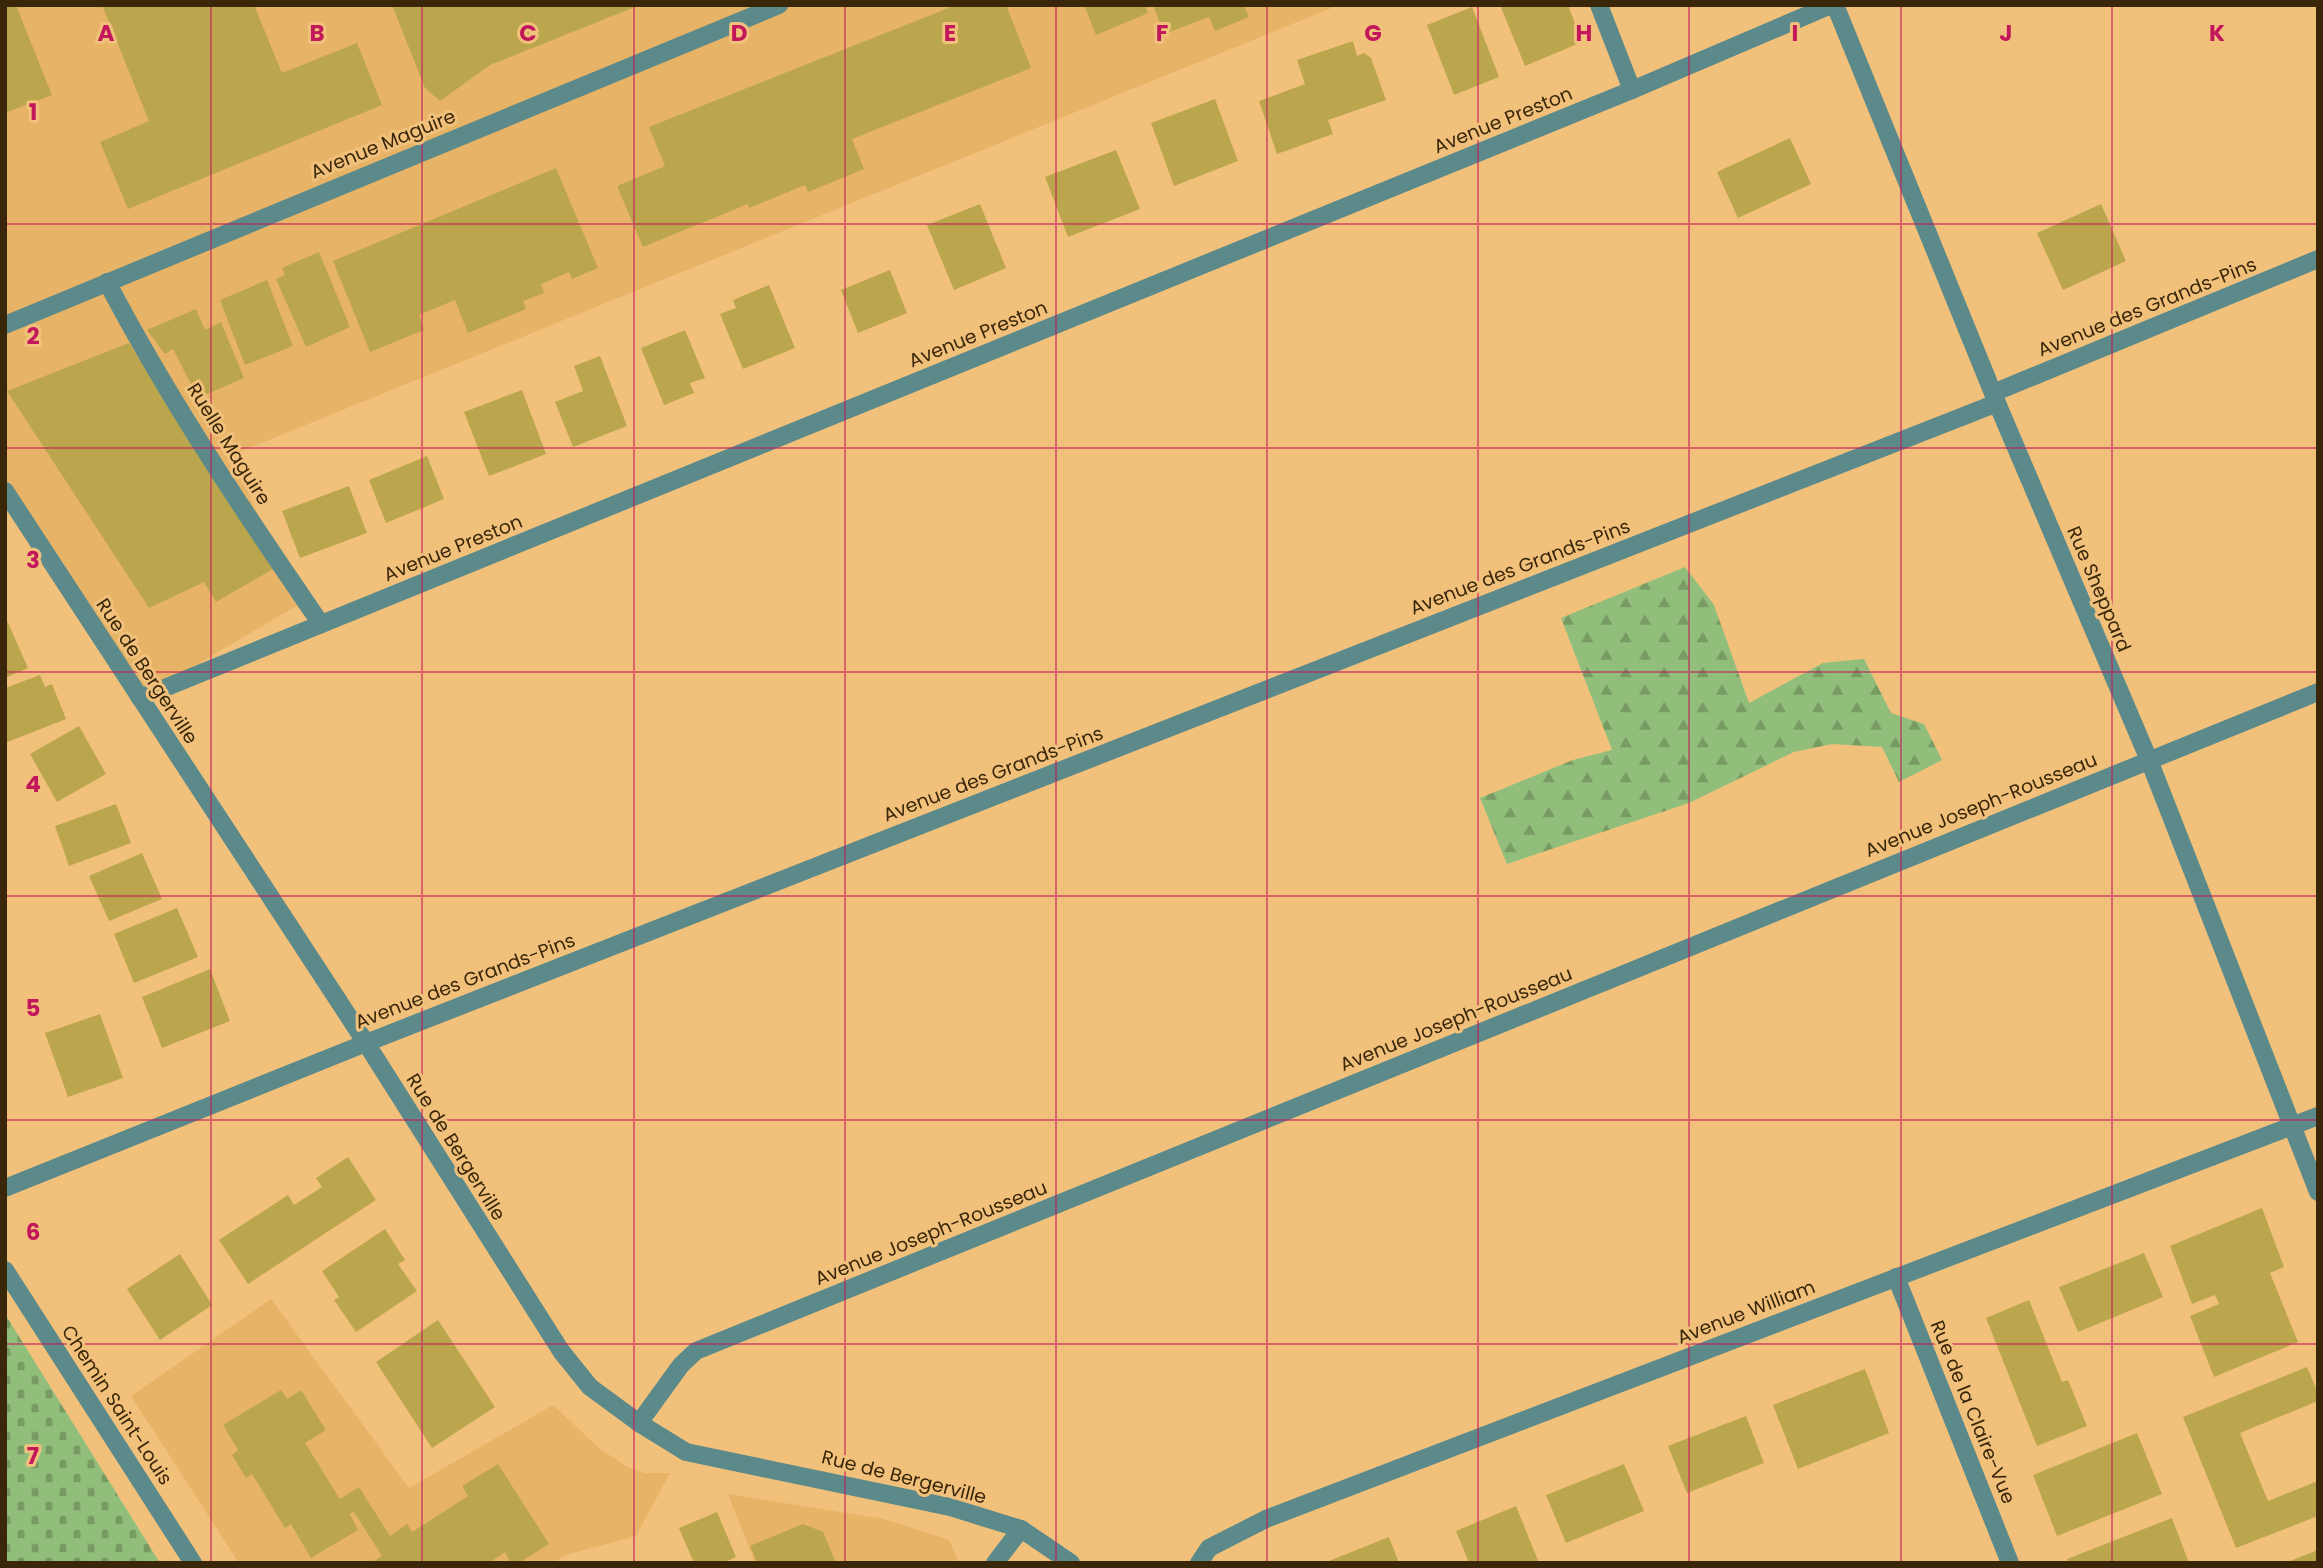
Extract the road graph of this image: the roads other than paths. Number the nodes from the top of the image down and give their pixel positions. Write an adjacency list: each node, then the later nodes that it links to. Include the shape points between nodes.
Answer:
1 (779, 5): 6 (street, Avenue Maguire)
2 (1599, 5): 4 (street)
3 (1833, 5): 4 (street, Avenue Preston); 8 (street, Rue Sheppard)
4 (1632, 90): 10 (street, Avenue Preston)
5 (2318, 259): 8 (street, Avenue des Grands-Pins)
6 (107, 282): 7 (street, Avenue Maguire); 10 (street, Ruelle Maguire, via 166,384)
7 (5, 325)
8 (1995, 398): 13 (street, Rue Sheppard); 14 (street, Avenue des Grands-Pins)
9 (5, 491): 12 (street, Rue de Bergerville)
10 (321, 624): 12 (street, Avenue Preston)
11 (2318, 692): 13 (street, Avenue Joseph-Rousseau)
12 (140, 698): 14 (street, Rue de Bergerville)
13 (2149, 760): 16 (street, Rue Sheppard); 21 (street, Avenue Joseph-Rousseau, via 696,1351)
14 (366, 1043): 17 (street, Avenue des Grands-Pins); 21 (street, Rue de Bergerville, via 561,1351 590,1387)
15 (2318, 1116): 16 (street, Avenue William)
16 (2291, 1127): 18 (street, Rue Sheppard); 20 (street, Avenue William)
17 (5, 1188)
18 (2318, 1192)
19 (5, 1270): 23 (street, Chemin Saint-Louis)
20 (1896, 1277): 26 (street, Avenue William, via 1266,1519 1209,1548); 27 (street, Rue de la Claire-Vue)
21 (639, 1423): 22 (street, Rue de Bergerville, via 686,1452 900,1496)
22 (1021, 1529): 24 (street); 25 (street, Rue de Bergerville)
23 (193, 1563)
24 (995, 1563)
25 (1071, 1563)
26 (1199, 1563)
27 (2010, 1563)

